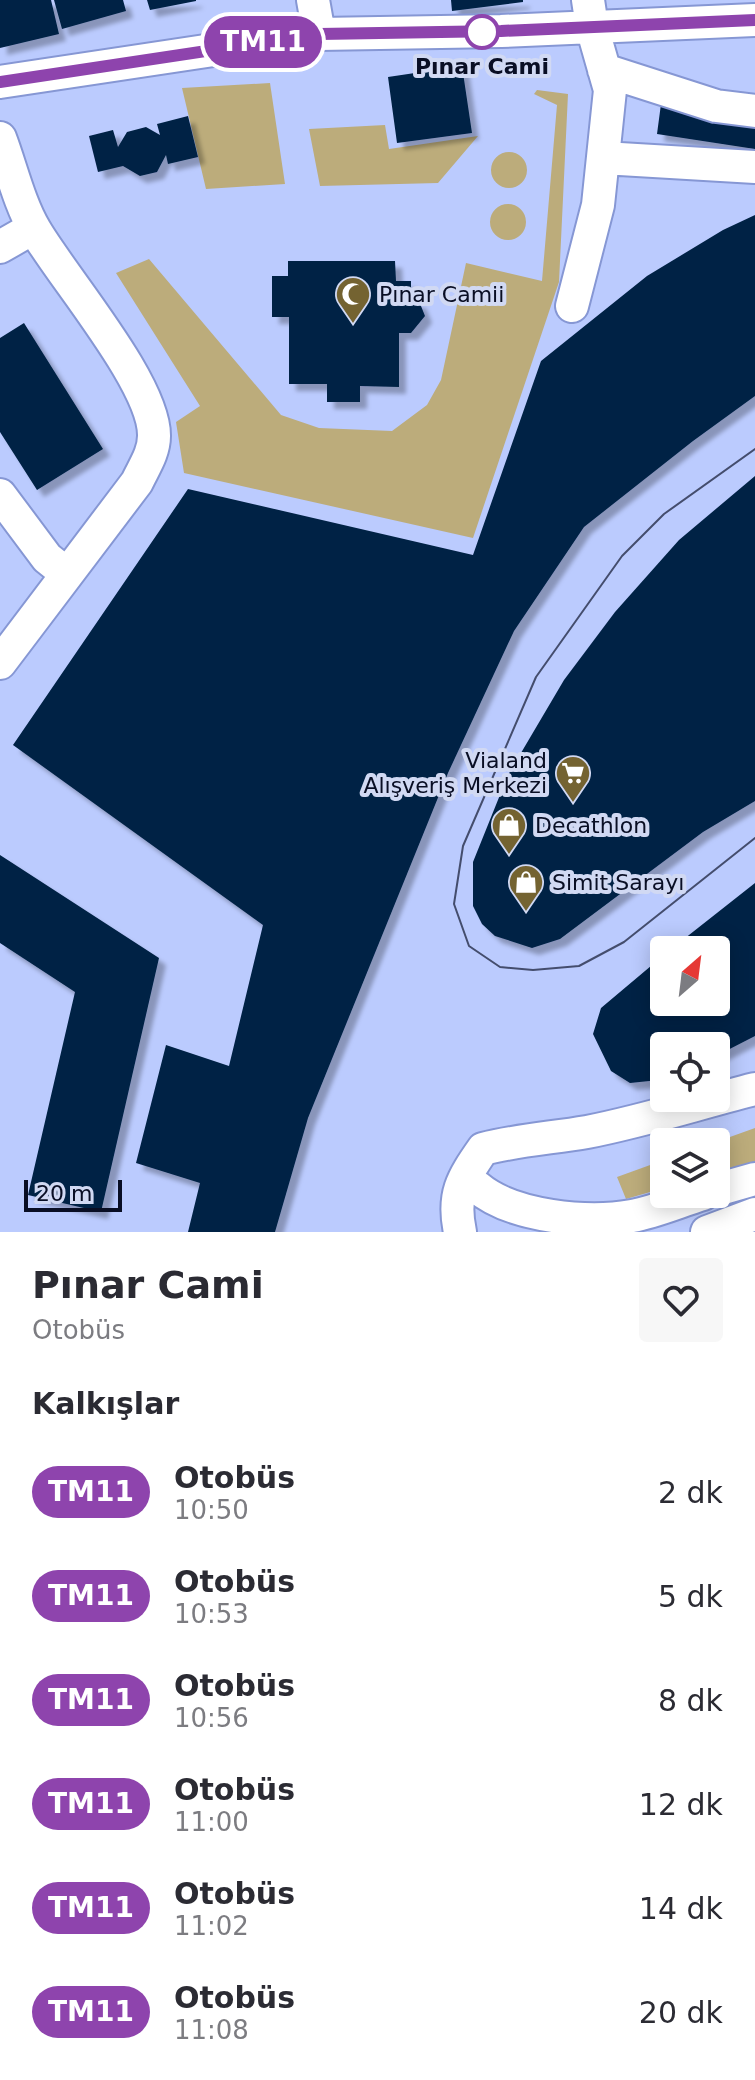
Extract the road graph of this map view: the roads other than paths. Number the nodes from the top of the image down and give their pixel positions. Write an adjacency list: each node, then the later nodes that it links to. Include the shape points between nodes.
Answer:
1 (313, 0): 4 (street)
2 (590, 14): 3 (street); 4 (street); 5 (street)
3 (755, 20)
4 (319, 34): 6 (street)
5 (604, 70): 7 (street, via 716,106); 9 (street, via 610,90)
6 (0, 82)
7 (755, 111)
8 (0, 138): 11 (street)
9 (603, 158): 10 (street); 13 (street, via 598,205)
10 (755, 167)
11 (33, 228): 12 (street); 15 (street, via 130,370 154,435 137,482)
12 (0, 247)
13 (572, 306)
14 (0, 495): 15 (street, via 47,558)
15 (67, 574): 16 (street)
16 (0, 663)
17 (755, 1089): 23 (street, via 663,1115 483,1149 461,1180 456,1215)
18 (755, 1179): 19 (street)
19 (730, 1186)
20 (477, 1187): 21 (street, via 489,1197 539,1214 631,1216)
21 (657, 1208)
22 (755, 1214): 24 (street)
23 (460, 1232)
24 (707, 1232)

